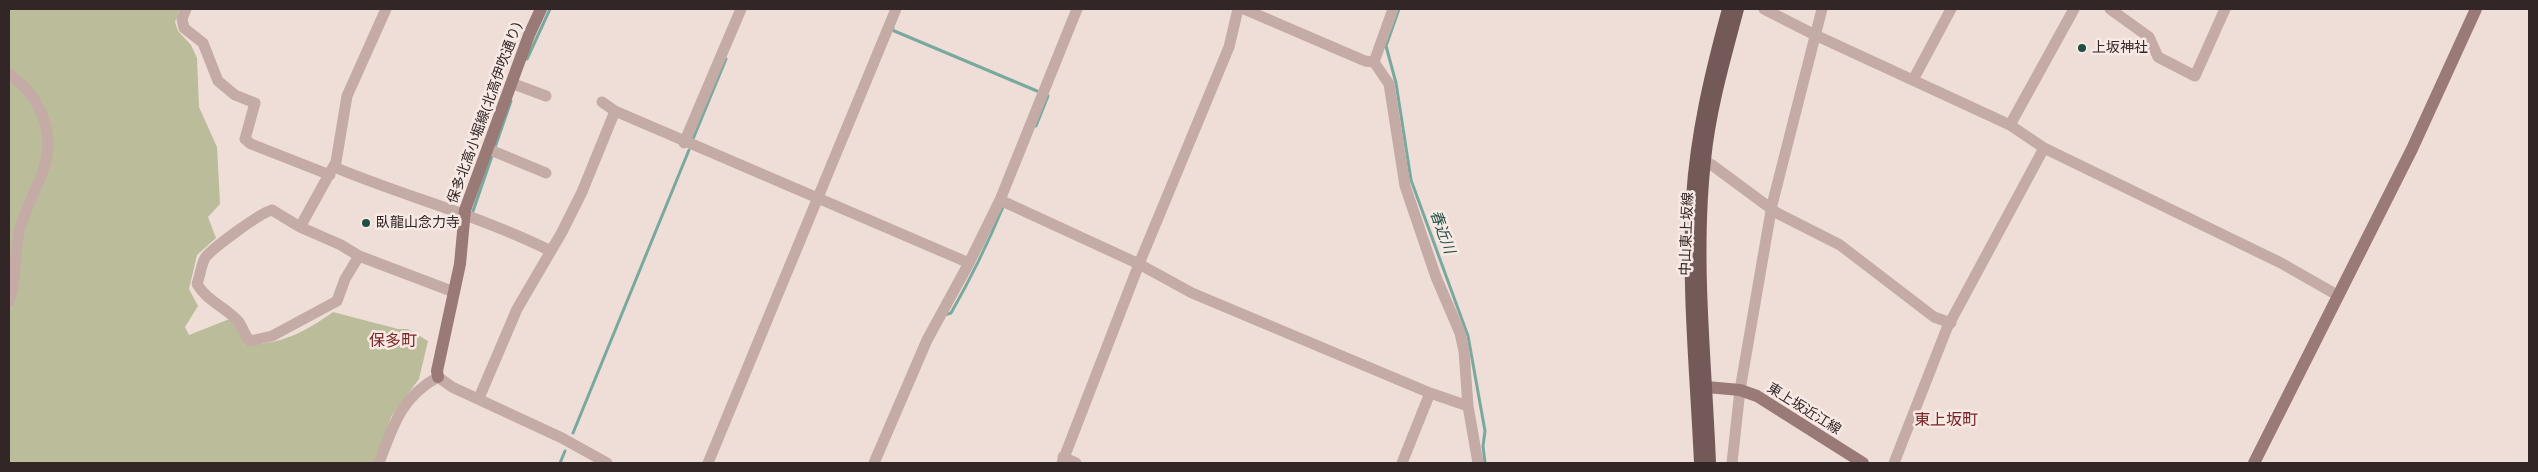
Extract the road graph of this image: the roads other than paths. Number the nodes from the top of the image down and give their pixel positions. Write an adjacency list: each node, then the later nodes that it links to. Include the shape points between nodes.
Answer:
1 (186, 9): 32 (street, via 182,19 184,28 203,43 218,80 235,95 255,103 245,139 250,144)
2 (386, 9): 32 (street, via 348,96)
3 (541, 9): 23 (street, 保多北高小堀線(北高伊吹通り))
4 (741, 9): 28 (street)
5 (896, 9): 34 (street)
6 (1076, 9): 35 (street)
7 (1238, 9): 42 (street, via 1222,63)
8 (1244, 9): 20 (street, via 1365,62)
9 (1393, 9): 20 (street)
10 (1728, 9): 31 (main road, 中山東上坂線, via 1701,121)
11 (1738, 9): 31 (main road, 中山東上坂線)
12 (1764, 9): 19 (street)
13 (1822, 9): 19 (street)
14 (1950, 9): 22 (street)
15 (2074, 9): 27 (street)
16 (2110, 9): 17 (street, via 2149,37 2158,56 2195,76)
17 (2225, 9)
18 (2476, 9): 44 (street, via 2412,149)
19 (1813, 34): 22 (street); 36 (street)
20 (1374, 62): 52 (street, via 1389,84 1405,186 1436,276 1460,332)
21 (9, 74): 45 (street, via 32,94 44,114 49,137 43,169 20,226)
22 (1914, 80): 27 (street)
23 (511, 83): 24 (street); 30 (street, 保多北高小堀線(北高伊吹通り))
24 (546, 96)
25 (602, 102): 26 (street)
26 (615, 111): 28 (street); 39 (street, via 582,192)
27 (2010, 125): 29 (street)
28 (684, 143): 34 (street)
29 (2044, 148): 44 (street, via 2281,263); 46 (street)
30 (493, 150): 33 (street); 37 (street, 保多北高小堀線(北高伊吹通り))
31 (1700, 159): 36 (street); 48 (main road, 中山東上坂線)
32 (332, 171): 37 (street); 38 (street)
33 (546, 173)
34 (818, 198): 41 (street); 56 (street)
35 (1000, 200): 41 (street); 42 (street)
36 (1771, 208): 46 (street, via 1840,245 1934,317); 49 (street)
37 (464, 214): 39 (street, via 520,235); 43 (street, 保多北高小堀線(北高伊吹通り), via 460,264)
38 (300, 227): 40 (street); 40 (street, via 272,210 251,220 206,257 197,284 202,292 238,321 250,341 272,336 337,301)
39 (551, 251): 51 (street, via 517,309)
40 (359, 256): 43 (street)
41 (969, 263): 57 (street, via 927,340)
42 (1139, 264): 50 (street, via 1192,293); 53 (street)
43 (450, 291): 47 (street, 保多北高小堀線(北高伊吹通り))
44 (2337, 295): 66 (street)
45 (9, 301)
46 (1950, 322): 65 (street)
47 (435, 378): 51 (street); 54 (street, via 420,387 395,419)
48 (1701, 386): 49 (street, 東上坂近江線); 61 (main road, 中山東上坂線); 62 (main road, 中山東上坂線)
49 (1740, 390): 63 (street); 64 (street, 東上坂近江線, via 1758,396)
50 (1430, 393): 52 (street); 59 (street)
51 (479, 398): 55 (street)
52 (1468, 406): 60 (street)
53 (1063, 460): 58 (street)
54 (379, 463)
55 (607, 463)
56 (708, 463)
57 (874, 463)
58 (1076, 463)
59 (1402, 463)
60 (1478, 463)
61 (1700, 463)
62 (1710, 463)
63 (1732, 463)
64 (1863, 463)
65 (1894, 463)
66 (2254, 463)

